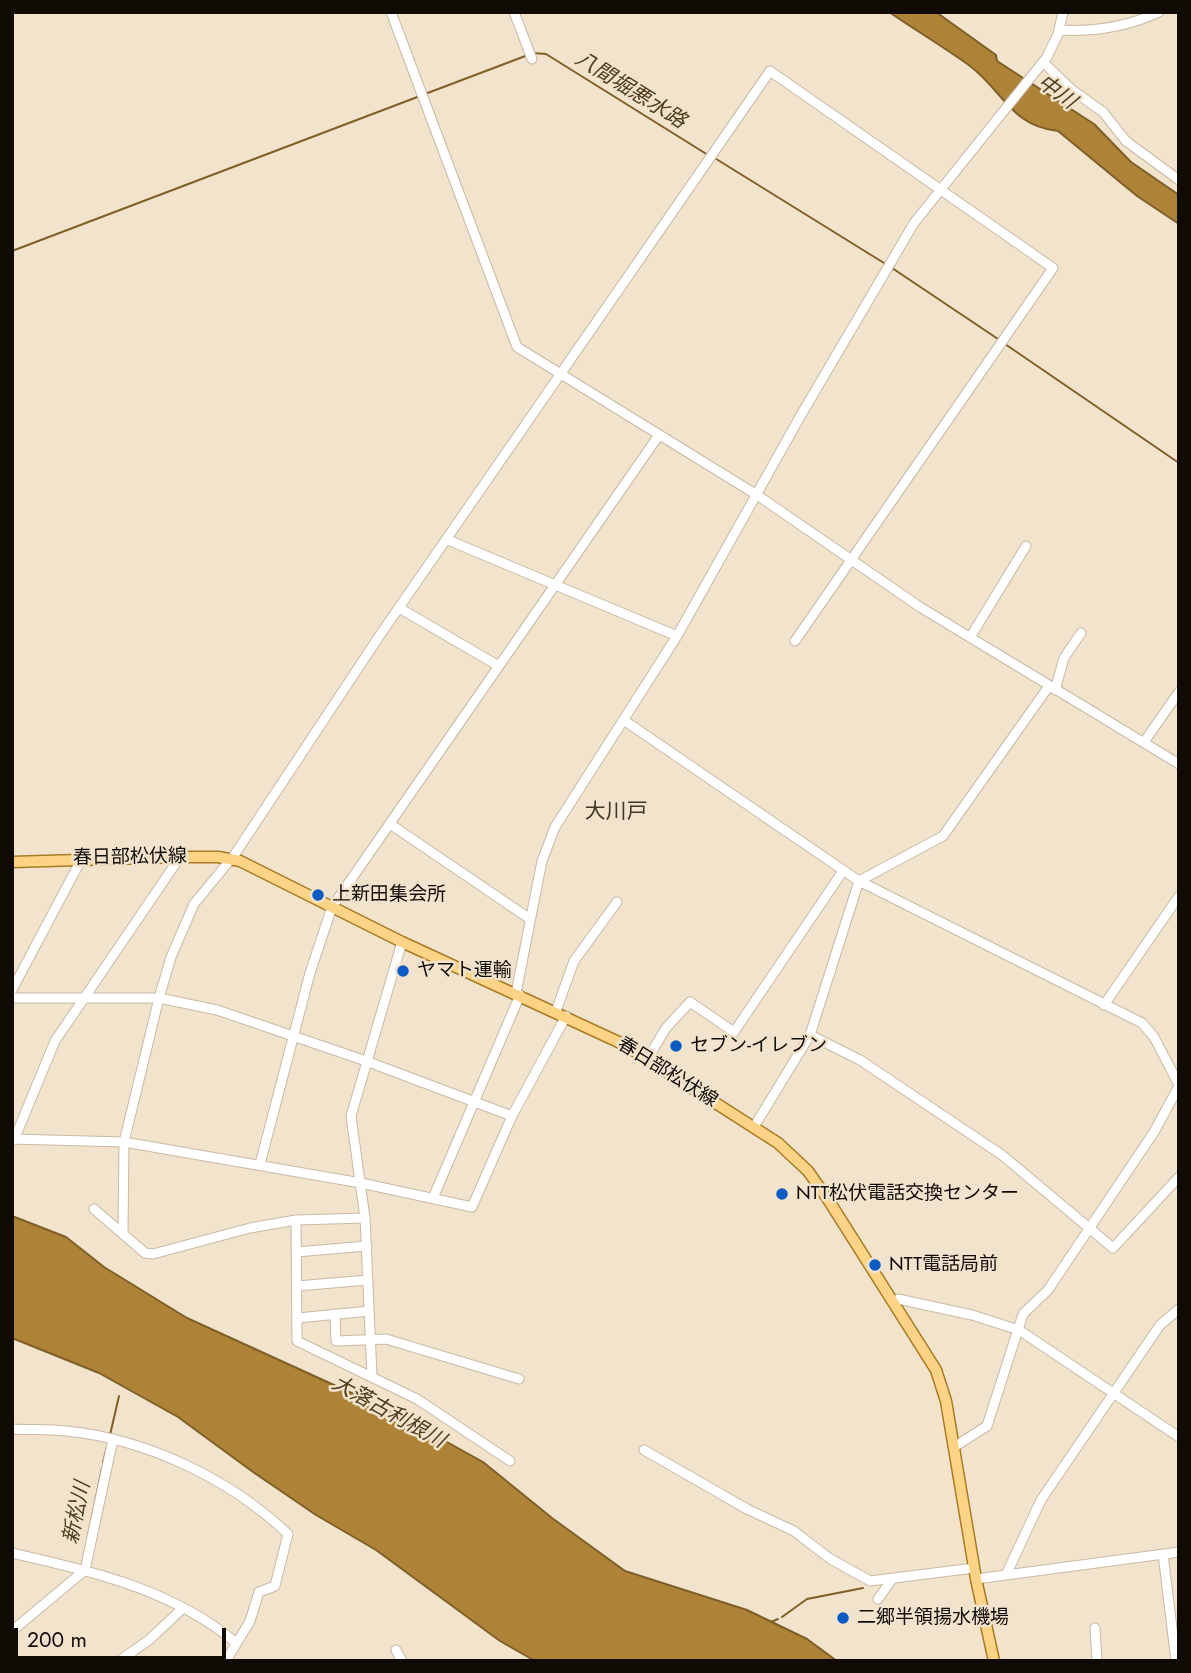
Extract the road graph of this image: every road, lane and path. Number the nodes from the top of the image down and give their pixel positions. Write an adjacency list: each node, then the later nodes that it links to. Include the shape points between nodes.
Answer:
1 (391, 12): 10 (street, via 517,347)
2 (514, 12): 6 (street)
3 (1063, 12): 5 (street)
4 (1159, 12): 5 (street, via 1130,25)
5 (1060, 30): 7 (street)
6 (532, 59)
7 (1043, 63): 8 (street, via 1103,112 1126,141); 9 (street)
8 (1179, 180)
9 (939, 188): 10 (street, via 770,71); 12 (street, via 888,265); 15 (street, via 1053,268)
10 (562, 374): 11 (street); 13 (street)
11 (659, 435): 12 (street); 16 (street)
12 (757, 495): 15 (street); 19 (street)
13 (448, 540): 16 (street); 17 (street)
14 (1026, 546): 20 (street)
15 (851, 559): 20 (street); 21 (street)
16 (554, 583): 19 (street); 22 (street)
17 (401, 609): 22 (street); 30 (street)
18 (1081, 633): 23 (street)
19 (677, 636): 25 (street)
20 (971, 636): 23 (street)
21 (795, 641)
22 (497, 665): 28 (street)
23 (1052, 688): 26 (street); 34 (street, via 943,836)
24 (1179, 692): 26 (street)
25 (625, 722): 33 (street); 38 (street, via 555,827 542,861)
26 (1143, 741): 27 (street)
27 (1179, 764)
28 (390, 824): 37 (street); 38 (street)
29 (180, 857): 30 (main road, 春日部松伏線); 31 (main road, 春日部松伏線); 44 (street)
30 (230, 858): 37 (main road, 春日部松伏線); 42 (street, via 194,904)
31 (81, 860): 32 (main road, 春日部松伏線); 40 (street)
32 (12, 862)
33 (844, 871): 34 (street); 49 (street, via 734,1032 690,1002 666,1028)
34 (859, 881): 45 (street); 48 (street)
35 (1179, 896): 45 (street)
36 (617, 902): 46 (street, via 574,961)
37 (332, 907): 39 (main road, 春日部松伏線); 47 (street)
38 (530, 919): 41 (street)
39 (402, 942): 41 (main road, 春日部松伏線); 50 (street)
40 (12, 990)
41 (518, 994): 46 (main road, 春日部松伏線); 52 (street)
42 (159, 998): 44 (street); 47 (street, via 217,1010); 56 (street)
43 (12, 999): 44 (street)
44 (82, 999): 55 (street, via 47,1056)
45 (1104, 1005): 51 (street, via 1142,1023)
46 (561, 1014): 49 (main road, 春日部松伏線); 53 (street)
47 (293, 1035): 50 (street); 57 (street)
48 (810, 1035): 54 (street); 64 (street, via 860,1060 1002,1155)
49 (648, 1058): 54 (main road, 春日部松伏線)
50 (366, 1061): 52 (street); 59 (street, via 351,1116)
51 (1179, 1086): 64 (street, via 1154,1132)
52 (474, 1102): 53 (street); 60 (street)
53 (512, 1116): 60 (street, via 472,1207)
54 (754, 1127): 83 (main road, 春日部松伏線, via 812,1177 931,1359 946,1401)
55 (13, 1139): 56 (street)
56 (124, 1142): 57 (street); 65 (street)
57 (260, 1164): 59 (street)
58 (1179, 1177): 64 (street, via 1113,1248)
59 (361, 1183): 60 (street); 62 (street)
60 (433, 1198)
61 (94, 1209): 65 (street)
62 (365, 1218): 63 (street); 66 (street)
63 (296, 1220): 65 (street, via 153,1254 145,1253); 67 (street)
64 (1088, 1228): 75 (street, via 1048,1290 1023,1314)
65 (123, 1232)
66 (366, 1246): 67 (street); 68 (street)
67 (296, 1252): 69 (street)
68 (368, 1280): 69 (street); 72 (street)
69 (297, 1286): 74 (street)
70 (898, 1299): 75 (street)
71 (1179, 1309): 79 (street, via 1160,1325)
72 (369, 1311): 73 (street); 76 (street)
73 (335, 1314): 74 (street); 76 (street, via 336,1341)
74 (298, 1318): 77 (street, via 297,1341)
75 (1019, 1330): 79 (street); 83 (street, via 987,1426)
76 (370, 1339): 77 (street); 78 (street, via 387,1339)
77 (372, 1376): 85 (street, via 417,1399)
78 (519, 1379)
79 (1115, 1392): 81 (street); 91 (street, via 1041,1500)
80 (12, 1429): 82 (street)
81 (1179, 1437)
82 (113, 1439): 89 (street); 97 (street, via 199,1471 257,1505 288,1534 275,1586 259,1592 250,1621)
83 (954, 1447): 90 (main road, 春日部松伏線)
84 (643, 1450): 92 (street, via 793,1531 851,1573 870,1581)
85 (510, 1461)
86 (1179, 1552): 88 (street)
87 (12, 1553): 89 (street)
88 (1163, 1554): 91 (street); 104 (street)
89 (85, 1570): 94 (street, via 124,1580); 96 (street)
90 (975, 1574): 91 (street); 92 (street); 102 (main road, 春日部松伏線)
91 (1006, 1575)
92 (894, 1578): 93 (street)
93 (878, 1599)
94 (183, 1608): 97 (street); 99 (street)
95 (1094, 1629): 103 (street)
96 (12, 1631)
97 (235, 1642): 100 (street)
98 (396, 1650): 101 (street)
99 (119, 1661)
100 (226, 1661)
101 (402, 1661)
102 (994, 1661)
103 (1097, 1661)
104 (1176, 1661)

